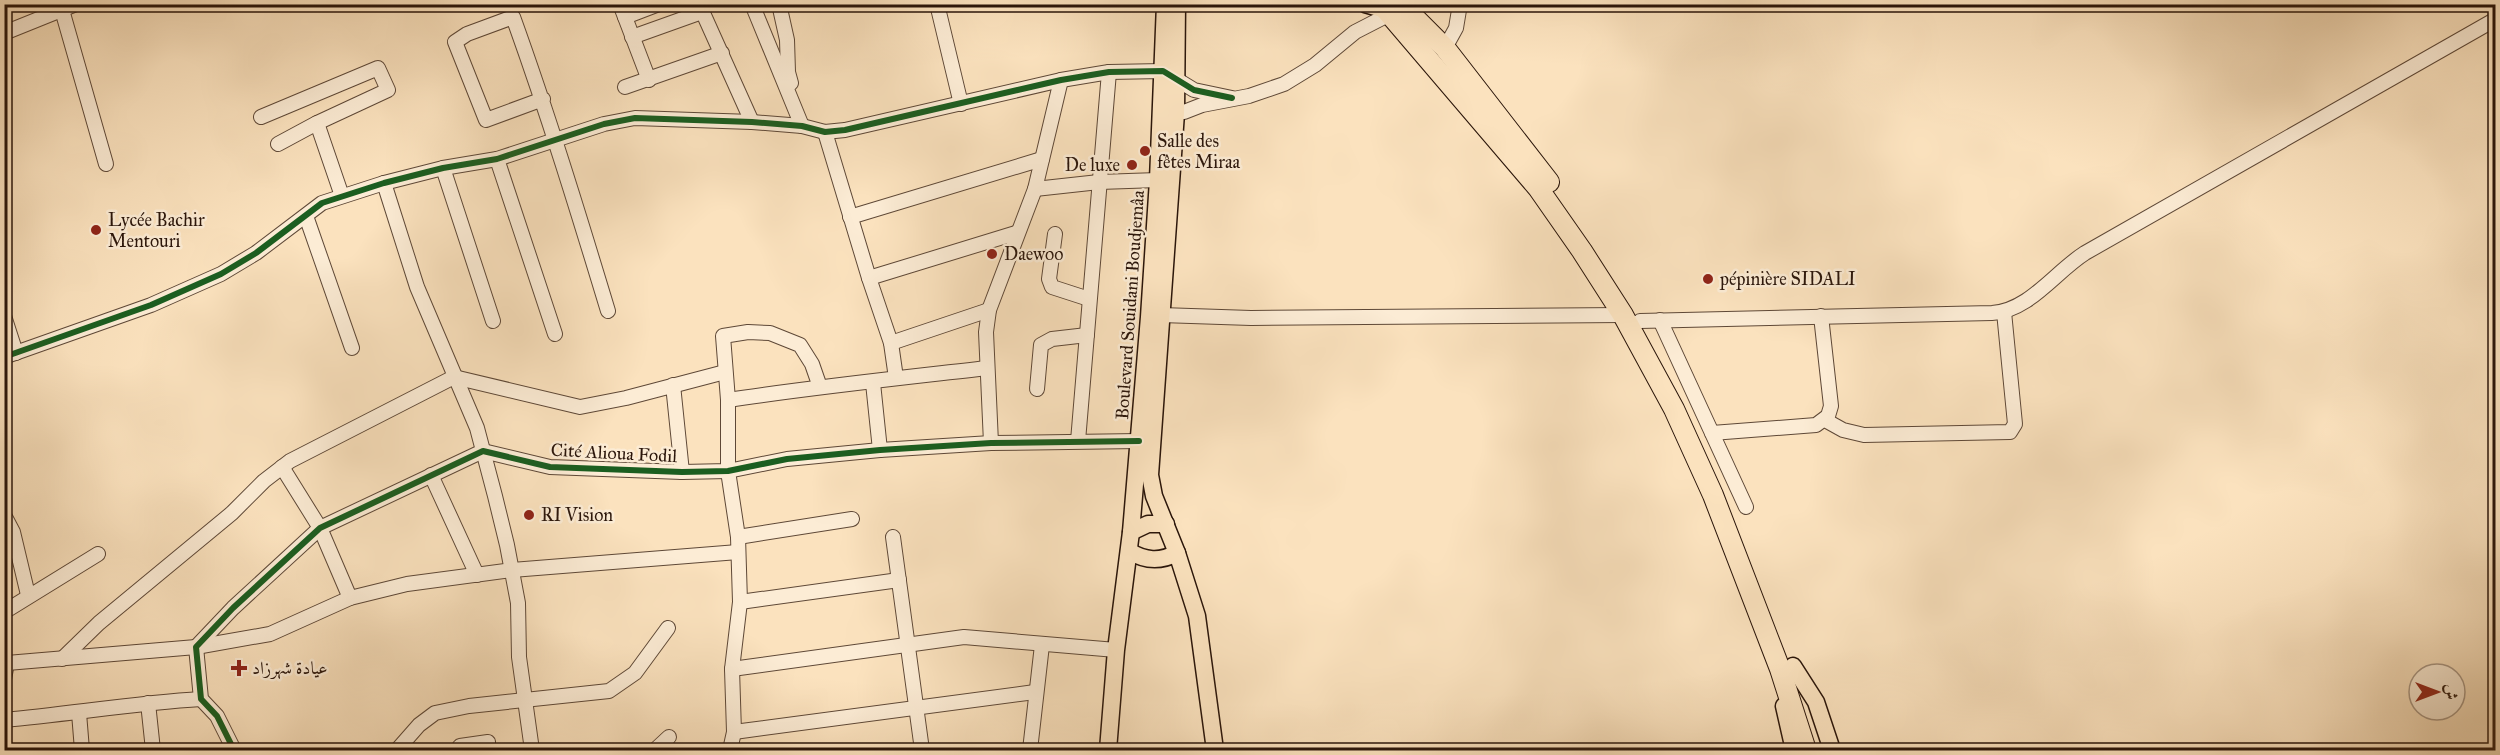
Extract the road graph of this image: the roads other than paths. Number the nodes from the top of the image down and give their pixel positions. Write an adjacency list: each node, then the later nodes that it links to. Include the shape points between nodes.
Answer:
1 (76, 4): 12 (street)
2 (659, 4): 13 (street)
3 (752, 4): 31 (street)
4 (779, 4): 31 (street, via 787,40 788,72)
5 (937, 4): 26 (street)
6 (1165, 4): 20 (main road, Boulevard Souidani Boudjemâa)
7 (1177, 4): 20 (main road, Boulevard Souidani Boudjemâa)
8 (1365, 4): 11 (main road)
9 (1460, 4): 17 (street, via 1456,28)
10 (701, 8): 16 (street); 18 (street)
11 (1390, 8): 17 (highway); 24 (street, via 1284,84); 56 (highway, via 1538,188)
12 (62, 10): 15 (street); 37 (street)
13 (622, 11): 16 (street)
14 (2496, 20): 52 (street, via 2085,253 2025,302)
15 (4, 33)
16 (632, 37): 21 (street)
17 (1445, 48): 56 (highway, via 1573,215)
18 (722, 53): 21 (street); 29 (street)
19 (1109, 72): 20 (street); 22 (street); 40 (street)
20 (1169, 76): 24 (street, via 1200,93); 27 (main road, Boulevard Souidani Boudjemâa)
21 (650, 80): 23 (street)
22 (1061, 80): 26 (street); 36 (street)
23 (625, 87)
24 (1232, 98): 27 (street)
25 (543, 99): 25 (street, via 513,17 467,33 455,42 486,120); 33 (street)
26 (961, 104): 32 (street)
27 (1168, 113): 39 (main road, Boulevard Souidani Boudjemâa); 53 (main road, Boulevard Souidani Boudjemâa)
28 (261, 117): 30 (street, via 378,68 388,90)
29 (752, 122): 31 (street); 33 (street, via 635,118 604,124)
30 (317, 123): 34 (street); 43 (street)
31 (802, 126): 32 (street)
32 (825, 132): 45 (street)
33 (557, 141): 35 (street); 51 (street)
34 (278, 144)
35 (497, 159): 38 (street); 59 (street)
36 (1042, 159): 42 (street); 45 (street)
37 (106, 164)
38 (443, 168): 41 (street); 58 (street)
39 (1158, 180): 40 (street); 76 (main road, Boulevard Souidani Boudjemâa)
40 (1099, 182): 42 (street); 49 (street)
41 (384, 183): 43 (street); 66 (street, via 417,287)
42 (1035, 189): 46 (street)
43 (342, 196): 44 (street, via 322,203)
44 (306, 216): 62 (street); 63 (street, via 221,274 151,305)
45 (850, 217): 48 (street)
46 (1016, 233): 48 (street); 50 (street)
47 (1055, 234): 49 (street, via 1049,279 1052,287)
48 (868, 278): 61 (street)
49 (1089, 299): 60 (street)
50 (989, 310): 61 (street); 64 (street)
51 (608, 311)
52 (2004, 312): 55 (street); 73 (street, via 2015,424 2010,432 1864,435)
53 (1161, 315): 56 (street); 87 (main road, Boulevard Souidani Boudjemâa, via 1150,475)
54 (4, 316): 63 (street)
55 (1821, 316): 57 (street); 73 (street, via 1831,406)
56 (1631, 318): 57 (street); 110 (highway, via 1704,473)
57 (1660, 320): 74 (street)
58 (493, 321)
59 (555, 334)
60 (1087, 335): 71 (street, via 1052,339 1041,345); 75 (street)
61 (891, 343): 67 (street)
62 (352, 348)
63 (10, 355)
64 (987, 368): 67 (street); 77 (street)
65 (725, 372): 69 (street); 70 (street, via 723,336 770,333 800,345); 72 (street)
66 (454, 377): 69 (street, via 580,407); 79 (street); 80 (street)
67 (896, 378): 68 (street)
68 (873, 383): 70 (street); 78 (street)
69 (673, 386): 82 (street)
70 (820, 387): 72 (street)
71 (1037, 389)
72 (728, 400): 81 (street)
73 (1825, 420): 74 (street)
74 (1712, 433): 84 (street)
75 (1078, 441): 76 (street, Cité Alioua Fodil); 77 (street, Cité Alioua Fodil)
76 (1139, 441): 89 (main road, Boulevard Souidani Boudjemâa)
77 (991, 442): 78 (street, Cité Alioua Fodil)
78 (880, 450): 81 (street, Cité Alioua Fodil, via 787,459)
79 (483, 451): 82 (street, Cité Alioua Fodil, via 550,467); 83 (street); 96 (street)
80 (282, 468): 88 (street); 108 (street)
81 (728, 471): 82 (street, Cité Alioua Fodil); 90 (street)
82 (682, 472)
83 (431, 475): 88 (street); 97 (street)
84 (1746, 507)
85 (4, 515): 99 (street, via 13,532)
86 (852, 519): 90 (street)
87 (1166, 524): 89 (main road, via 1148,524); 94 (main road)
88 (320, 528): 100 (street); 106 (street)
89 (1131, 532): 92 (main road, Boulevard Souidani Boudjemâa)
90 (738, 537): 93 (street)
91 (892, 537): 98 (street)
92 (1130, 550): 94 (main road, via 1142,558 1156,560); 107 (main road, Boulevard Souidani Boudjemâa)
93 (738, 552): 96 (street); 101 (street)
94 (1177, 553): 134 (main road, via 1202,636)
95 (98, 554): 99 (street)
96 (512, 570): 97 (street); 115 (street)
97 (477, 575): 100 (street, via 407,584)
98 (899, 580): 101 (street); 104 (street)
99 (28, 596): 102 (street)
100 (350, 598): 106 (street, via 270,633)
101 (740, 602): 111 (street)
102 (4, 612)
103 (668, 628): 115 (street, via 635,673 609,691)
104 (908, 643): 105 (street, via 964,637); 111 (street); 117 (street)
105 (1042, 645): 107 (street); 113 (street)
106 (195, 647): 108 (street); 114 (street)
107 (1116, 650): 133 (main road, Boulevard Souidani Boudjemâa)
108 (62, 659): 109 (street)
109 (6, 661): 112 (street)
110 (1786, 668): 135 (main road, via 1783,702); 136 (highway); 137 (highway); 138 (main road, via 1816,702)
111 (732, 669): 120 (street)
112 (4, 679)
113 (1035, 692): 117 (street); 132 (street)
114 (201, 699): 116 (street); 124 (street, via 217,716)
115 (524, 700): 125 (street, via 435,713); 128 (street)
116 (148, 703): 118 (street); 123 (street)
117 (917, 706): 120 (street); 131 (street)
118 (79, 713): 119 (street); 122 (street)
119 (4, 720)
120 (734, 732): 130 (street)
121 (669, 736): 129 (street)
122 (81, 750)
123 (153, 750)
124 (234, 750)
125 (397, 750)
126 (457, 750): 127 (street, via 460,746 488,742)
127 (489, 750)
128 (532, 750)
129 (655, 750)
130 (730, 750)
131 (922, 750)
132 (1030, 750)
133 (1108, 750)
134 (1215, 750)
135 (1794, 750)
136 (1806, 750)
137 (1819, 750)
138 (1832, 750)

